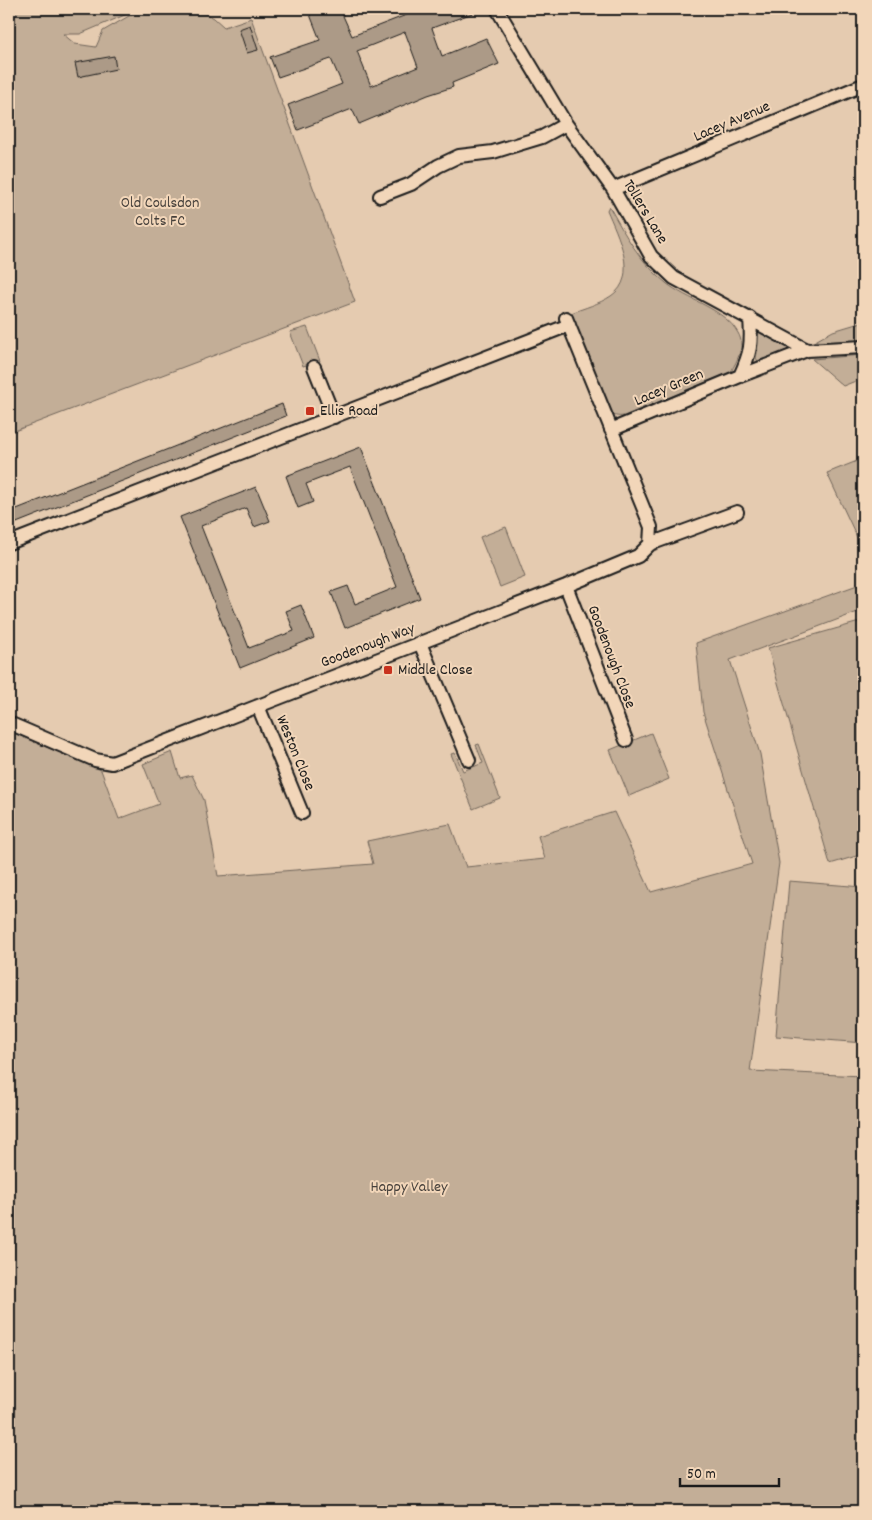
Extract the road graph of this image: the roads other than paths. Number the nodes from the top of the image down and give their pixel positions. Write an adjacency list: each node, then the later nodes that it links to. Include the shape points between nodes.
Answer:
1 (497, 9): 3 (street, Tollers Lane)
2 (863, 85): 4 (street, Lacey Avenue)
3 (566, 124): 4 (street, Tollers Lane); 5 (street, via 542,137 493,152 458,156 411,184)
4 (613, 189): 6 (street, Tollers Lane, via 651,256 674,278)
5 (380, 196)
6 (750, 318): 8 (street, Tollers Lane); 10 (street, via 750,356)
7 (863, 347): 8 (street)
8 (807, 350): 10 (street, Lacey Green)
9 (314, 367): 11 (street)
10 (740, 376): 12 (street, Lacey Green)
11 (334, 417): 12 (street, via 567,321); 14 (street)
12 (611, 430): 15 (street, via 651,527)
13 (737, 512): 15 (street, Goodenough Way)
14 (9, 544)
15 (650, 544): 16 (street, Goodenough Way, via 638,556)
16 (566, 586): 17 (street, Goodenough Way); 20 (street, Goodenough Close)
17 (420, 643): 18 (street, Goodenough Way); 21 (street)
18 (258, 706): 19 (street, Goodenough Way, via 112,763 96,760); 22 (street, Weston Close)
19 (9, 723)
20 (626, 740)
21 (469, 760)
22 (302, 813)

